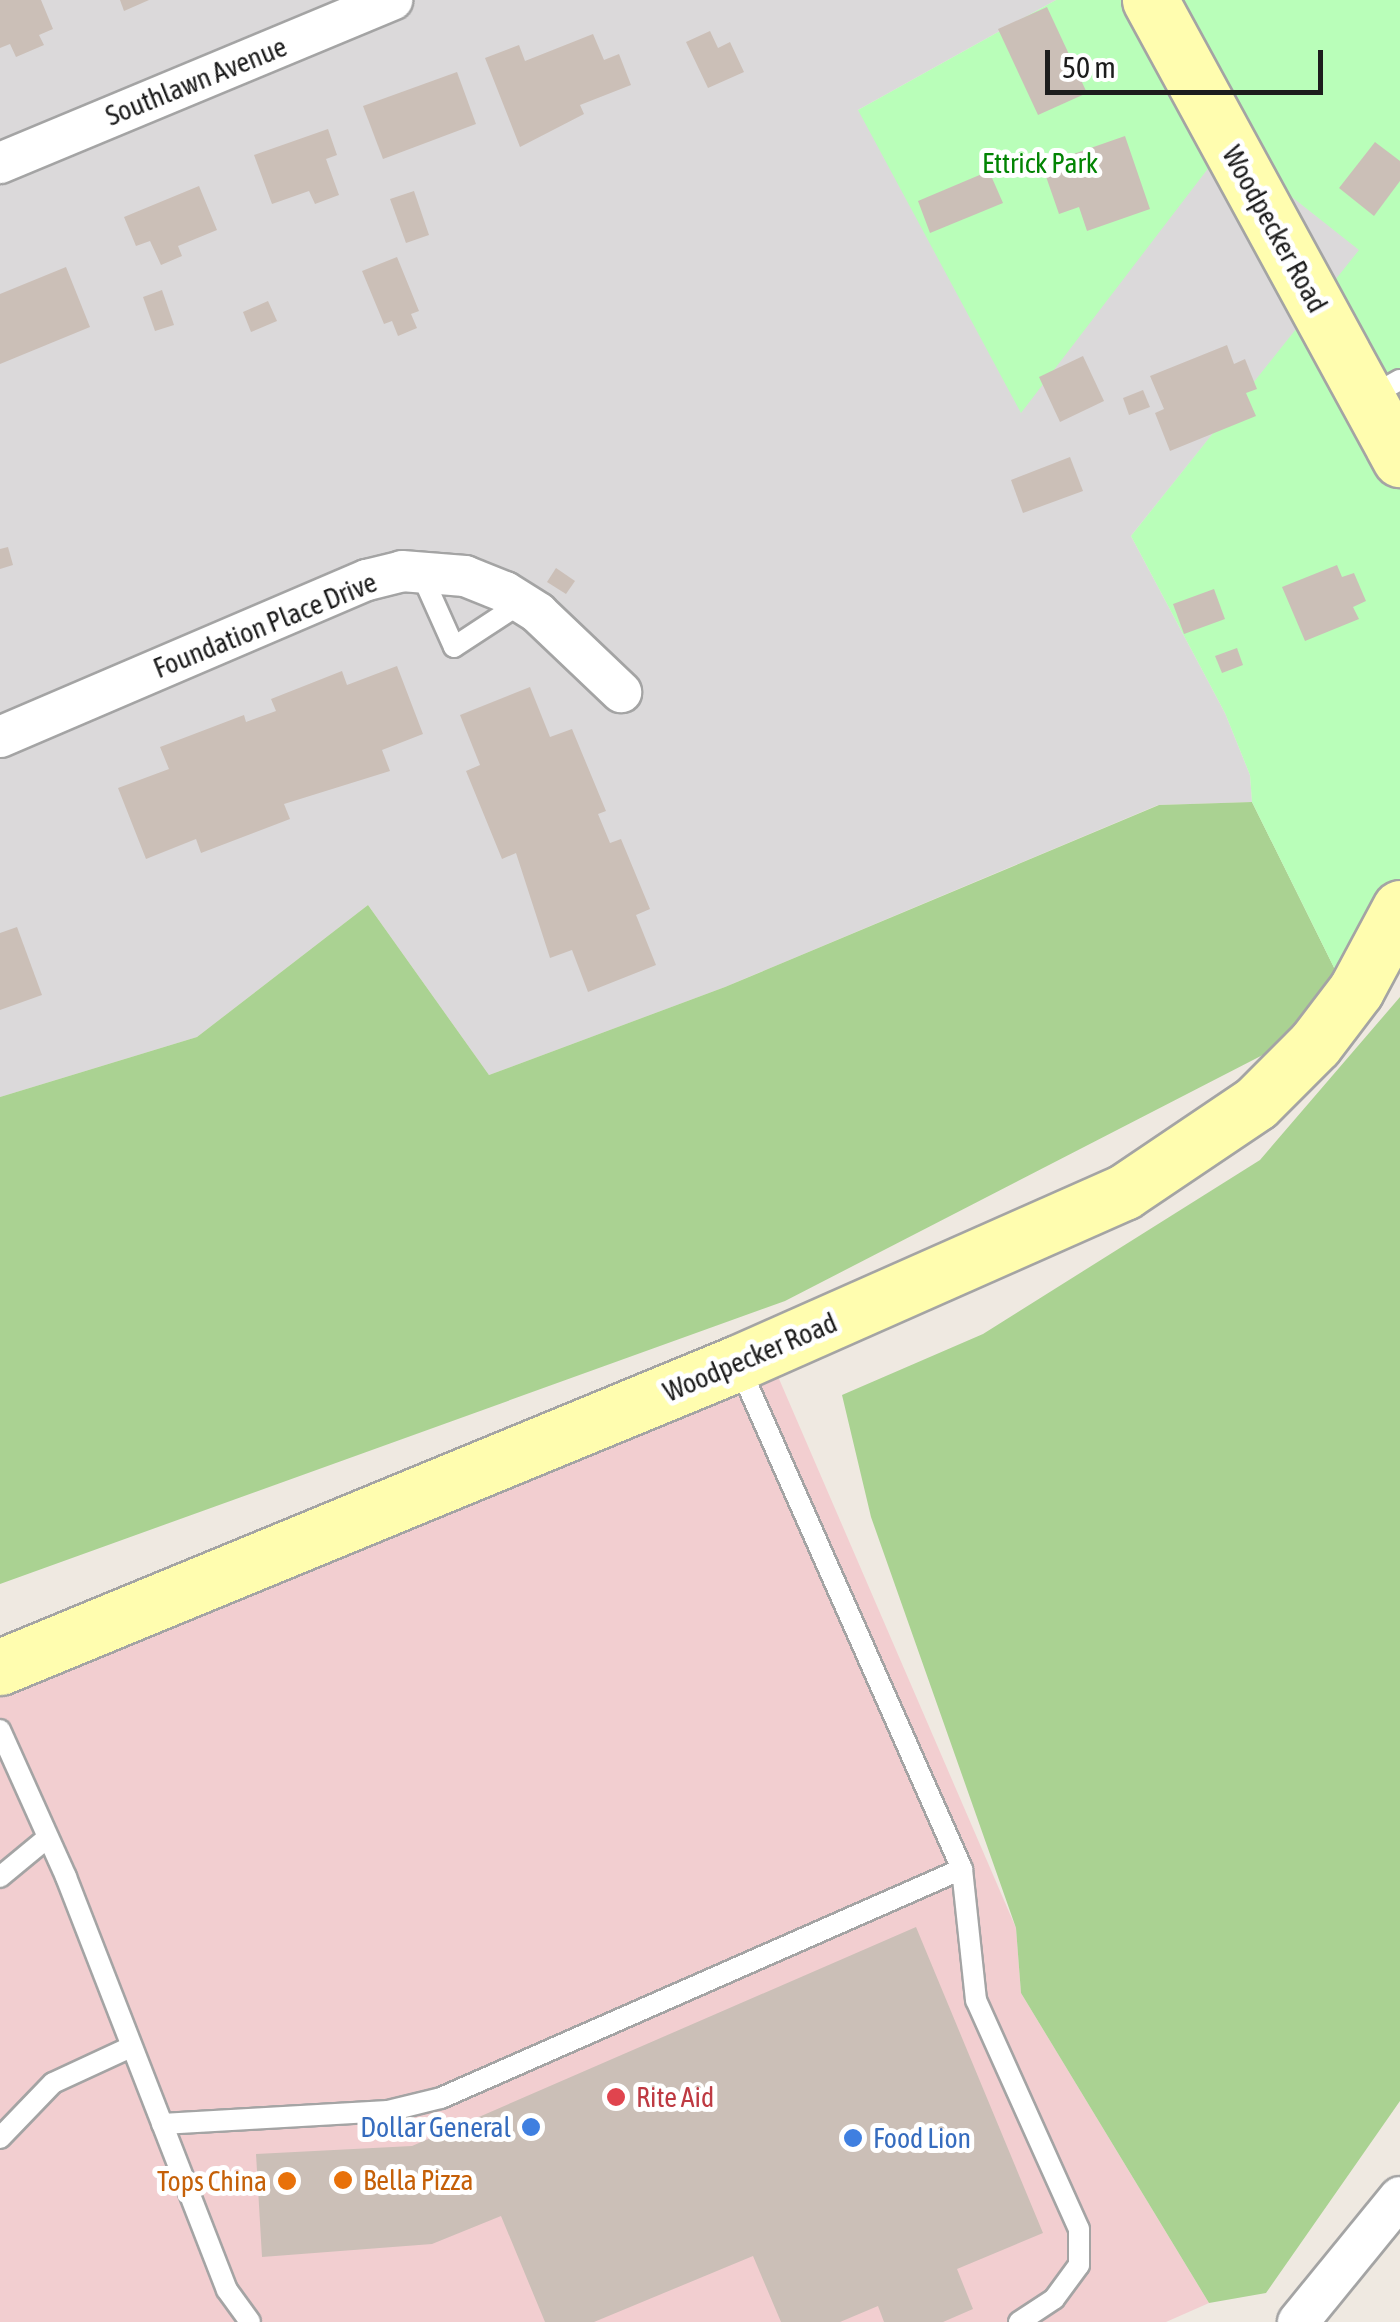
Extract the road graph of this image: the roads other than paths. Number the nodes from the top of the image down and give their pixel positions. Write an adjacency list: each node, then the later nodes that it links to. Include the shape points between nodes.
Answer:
1 (392, 0): 3 (street, Southlawn Avenue)
2 (1150, 0): 4 (main road, Woodpecker Road)
3 (0, 163)
4 (1384, 389): 5 (main road, Woodpecker Road)
5 (1400, 459)
6 (420, 570): 7 (street, Foundation Place Drive, via 465,576); 7 (lane, via 454,647); 9 (street, Foundation Place Drive, via 367,580)
7 (521, 603): 8 (street, Foundation Place Drive)
8 (621, 692)
9 (0, 737)
10 (1400, 908): 11 (main road, Woodpecker Road, via 1356,990 1314,1044 1256,1103 1200,1144 1124,1192)
11 (738, 1363): 12 (main road, Woodpecker Road); 15 (lane)
12 (0, 1667)
13 (0, 1730): 14 (lane)
14 (46, 1839): 16 (lane); 17 (lane)
15 (962, 1869): 18 (lane, via 442,2098 388,2111); 22 (lane, via 976,2000 1079,2229 1078,2264 1054,2299)
16 (0, 1877)
17 (131, 2047): 18 (lane); 19 (lane, via 53,2083)
18 (162, 2124): 21 (lane, via 227,2290)
19 (0, 2138)
20 (1400, 2197): 23 (street)
21 (250, 2322)
22 (1019, 2322)
23 (1298, 2322)

